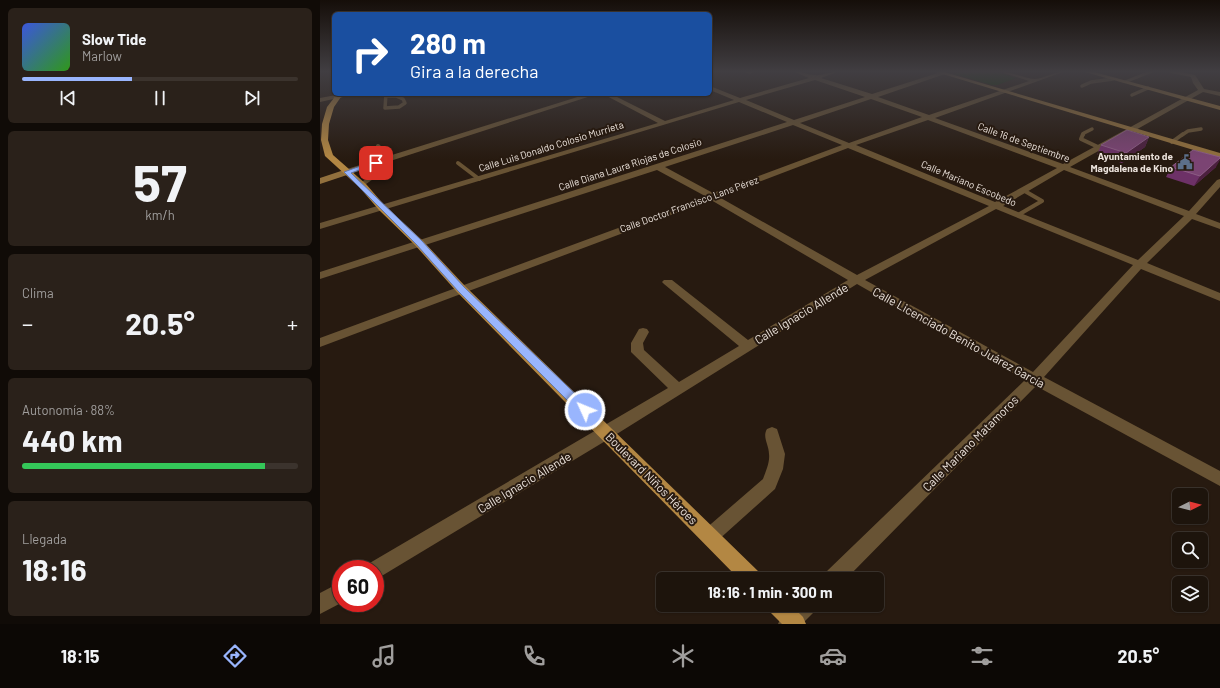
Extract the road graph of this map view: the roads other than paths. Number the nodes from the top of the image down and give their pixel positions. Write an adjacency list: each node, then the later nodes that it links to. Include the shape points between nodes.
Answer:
1 (333, 101): 15 (main road, Boulevard Niños Héroes)
2 (385, 101): 3 (lane, via 385,108 399,107)
3 (404, 101)
4 (571, 101): 26 (street)
5 (620, 101): 17 (street)
6 (739, 101): 16 (street, Calle Mariano Escobedo); 17 (street, Calle Luis Donaldo Colosio Murrieta)
7 (854, 101): 16 (street, Calle Diana Laura Riojas de Colosio)
8 (883, 101): 14 (street, Calle 16 de Septiembre)
9 (974, 101): 14 (street, Calle Doctor Francisco Lans Pérez)
10 (1035, 101): 20 (street)
11 (1183, 101): 20 (street, Calle Ignacio Allende)
12 (1195, 101): 13 (street)
13 (1220, 108)
14 (927, 118): 22 (street, Calle Doctor Francisco Lans Pérez); 29 (street, Calle 16 de Septiembre)
15 (321, 122): 30 (main road, Boulevard Niños Héroes, via 325,151)
16 (791, 122): 22 (street, Calle Mariano Escobedo); 28 (street, Calle Diana Laura Riojas de Colosio)
17 (664, 124): 31 (street, Calle Luis Donaldo Colosio Murrieta)
18 (1201, 128): 21 (lane, via 1188,131)
19 (1092, 129): 24 (lane, via 1084,133 1081,139)
20 (1129, 130): 21 (street); 24 (street, Calle Ignacio Allende)
21 (1172, 142): 25 (street)
22 (849, 145): 36 (street, Calle Doctor Francisco Lans Pérez); 37 (street, Calle Mariano Escobedo)
23 (378, 146): 26 (lane)
24 (1098, 147): 29 (street, Calle Ignacio Allende)
25 (1220, 156)
26 (390, 158): 30 (street); 34 (lane, via 384,168)
27 (458, 163): 31 (lane)
28 (658, 167): 36 (street, Calle Licenciado Benito Juárez García); 43 (street, Calle Diana Laura Riojas de Colosio)
29 (1063, 167): 35 (street, Calle Ignacio Allende); 40 (street, Calle 16 de Septiembre)
30 (347, 172): 32 (street); 34 (main road, Boulevard Niños Héroes)
31 (478, 179): 38 (street, Calle Luis Donaldo Colosio Murrieta)
32 (320, 180)
33 (1220, 182): 40 (street, Calle Mariano Matamoros)
34 (361, 184): 38 (main road, Boulevard Niños Héroes)
35 (1023, 190): 37 (street, Calle Ignacio Allende); 39 (lane, via 1042,201)
36 (712, 195): 46 (street, Calle Licenciado Benito Juárez García); 48 (street, Calle Doctor Francisco Lans Pérez)
37 (996, 206): 39 (street, Calle Mariano Escobedo); 46 (street, Calle Ignacio Allende)
38 (382, 208): 41 (street, Calle Luis Donaldo Colosio Murrieta); 43 (main road, Boulevard Niños Héroes)
39 (1018, 215): 44 (street, Calle Mariano Escobedo)
40 (1190, 215): 42 (street, Calle 16 de Septiembre); 44 (street, Calle Mariano Matamoros)
41 (320, 226)
42 (1220, 226)
43 (419, 243): 45 (street, Calle Diana Laura Riojas de Colosio); 48 (main road, Boulevard Niños Héroes)
44 (1140, 264): 49 (street, Calle Mariano Escobedo); 53 (street, Calle Mariano Matamoros)
45 (320, 276)
46 (856, 280): 52 (street, Calle Ignacio Allende); 53 (street, Calle Licenciado Benito Juárez García)
47 (668, 282): 52 (street)
48 (461, 289): 51 (street, Calle Doctor Francisco Lans Pérez); 55 (main road, Boulevard Niños Héroes)
49 (1220, 297)
50 (643, 332): 54 (street, via 637,343 638,352)
51 (320, 343)
52 (747, 346): 54 (street, Calle Ignacio Allende)
53 (1034, 379): 57 (street, Calle Licenciado Benito Juárez García); 61 (street, Calle Mariano Matamoros)
54 (678, 389): 55 (street, Calle Ignacio Allende)
55 (608, 433): 58 (main road, Boulevard Niños Héroes); 59 (street, Calle Ignacio Allende)
56 (772, 433): 58 (street, via 777,454 769,484)
57 (1220, 479)
58 (710, 536): 60 (main road, Boulevard Niños Héroes)
59 (384, 566)
60 (745, 572)
61 (840, 572)
62 (332, 597): 63 (street)
63 (320, 604)
64 (783, 612): 66 (main road)
65 (801, 612): 66 (street)
66 (792, 623)

